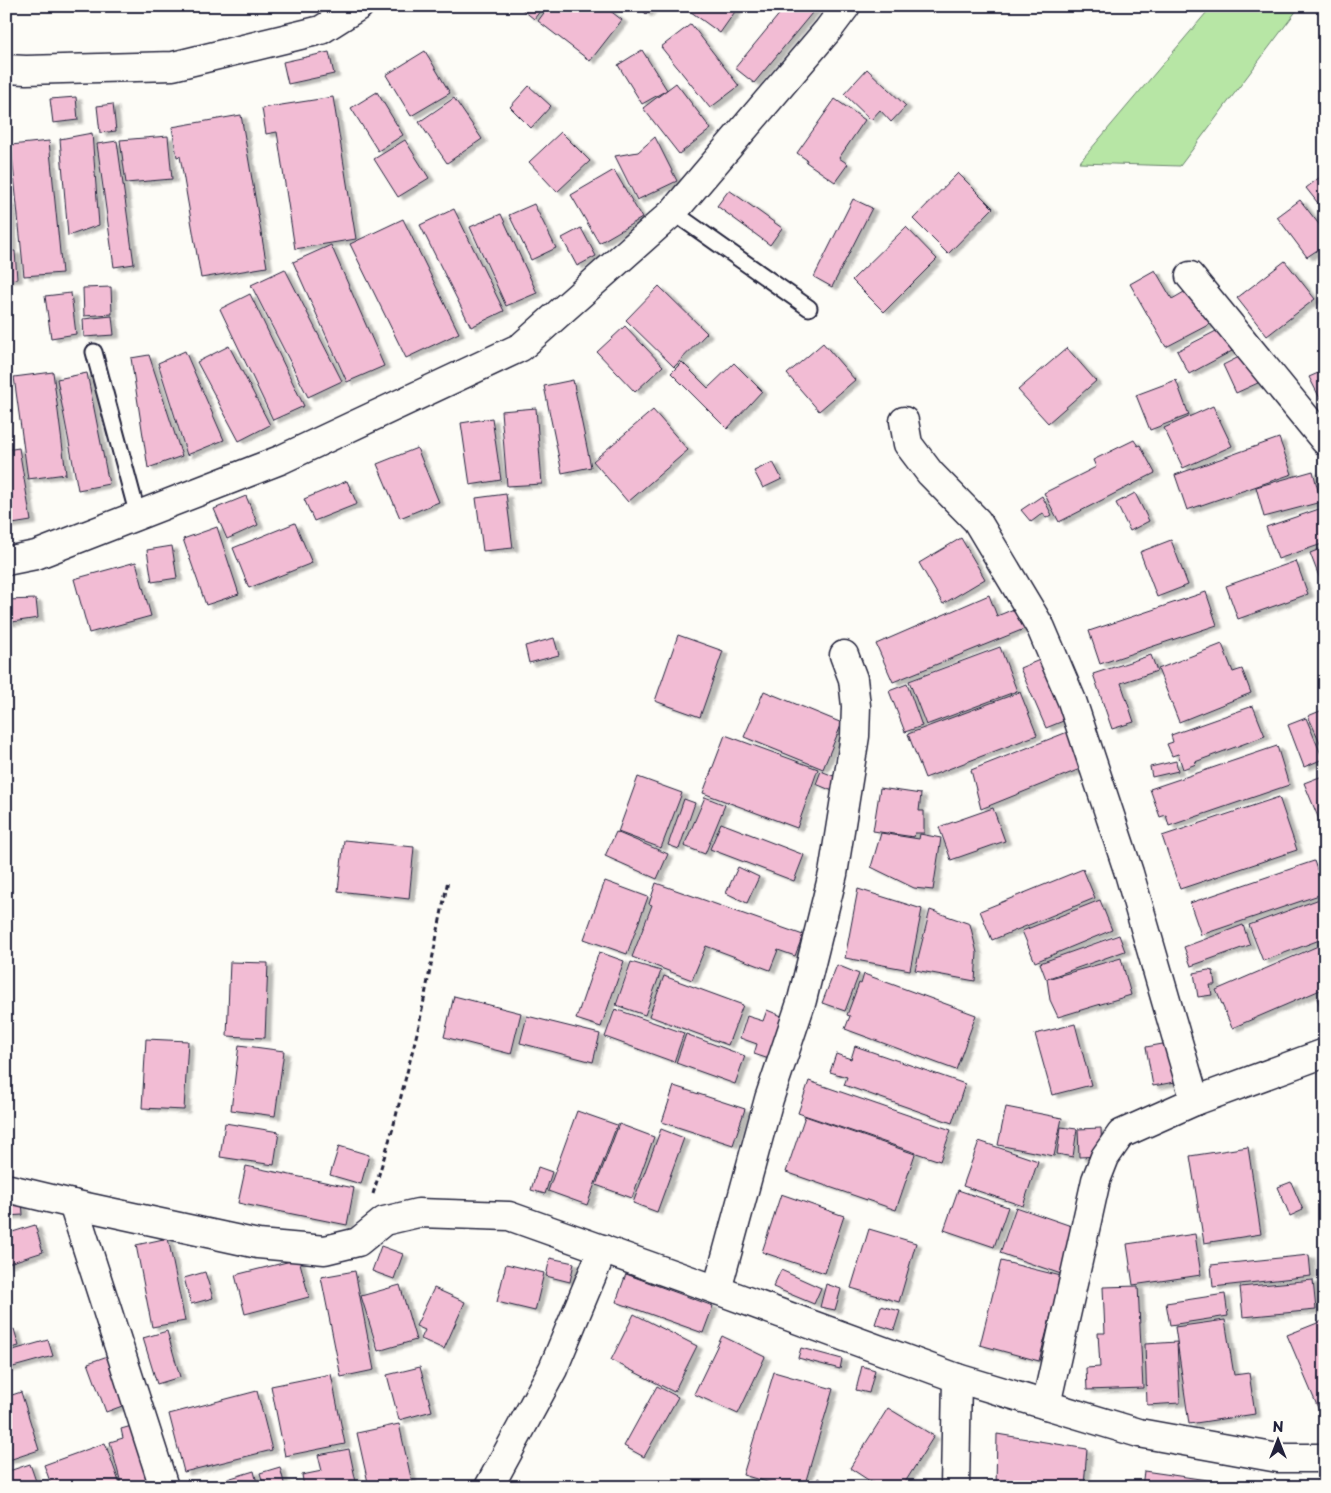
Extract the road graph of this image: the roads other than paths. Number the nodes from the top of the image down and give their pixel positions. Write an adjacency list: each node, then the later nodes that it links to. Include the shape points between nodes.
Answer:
1 (359, 6): 3 (street, via 321,30 172,66)
2 (846, 6): 4 (street)
3 (6, 69)
4 (673, 212): 6 (lane); 10 (street, via 521,347 280,460)
5 (1190, 276): 9 (street)
6 (809, 308)
7 (94, 352): 10 (lane)
8 (904, 421): 14 (street, via 908,444 930,473 977,521 1041,628 1072,701 1129,873)
9 (1325, 441)
10 (138, 516): 11 (street, via 36,555)
11 (6, 561)
12 (844, 655): 18 (street, via 853,679 855,736 833,874 802,1000 769,1099)
13 (1325, 1054): 14 (street)
14 (1195, 1101): 20 (street, via 1121,1134 1105,1157 1096,1180)
15 (6, 1188): 16 (street)
16 (74, 1204): 17 (street, via 258,1244 325,1250 358,1242 384,1221 418,1213 508,1216); 22 (street)
17 (603, 1248): 18 (street); 23 (street, via 553,1369)
18 (717, 1290): 19 (street)
19 (956, 1378): 20 (street); 24 (street)
20 (1046, 1405): 21 (street, via 1139,1433 1278,1458)
21 (1325, 1458)
22 (164, 1487)
23 (489, 1487)
24 (955, 1487)

